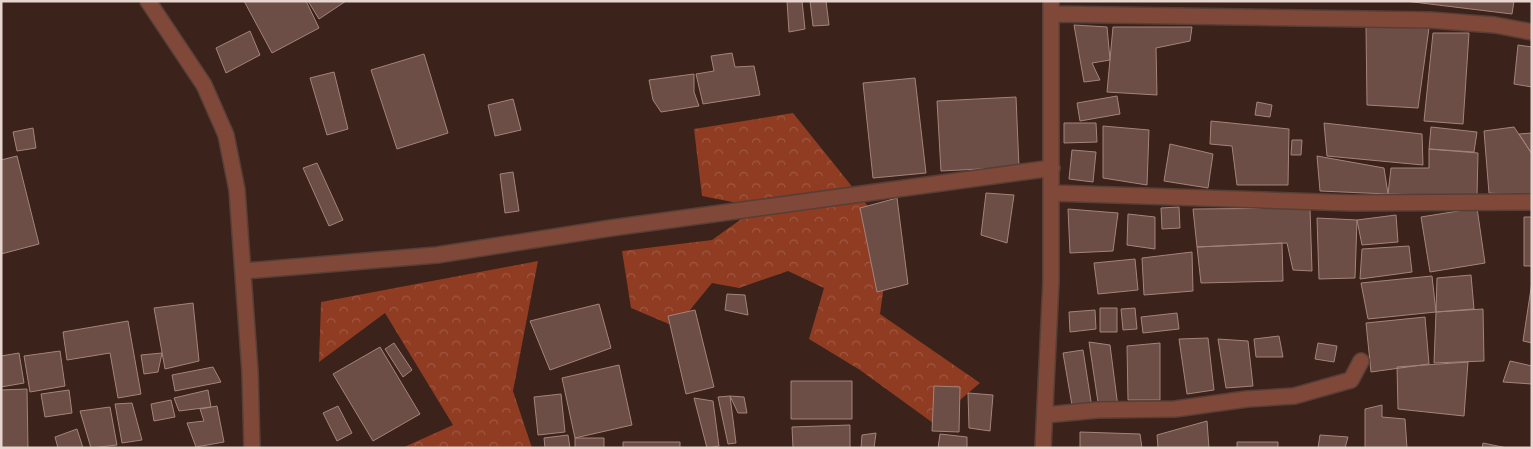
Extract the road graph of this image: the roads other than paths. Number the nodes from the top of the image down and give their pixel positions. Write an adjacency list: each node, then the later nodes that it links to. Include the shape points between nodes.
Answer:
1 (148, 1): 7 (street, via 204,85 226,135 237,190)
2 (1051, 8): 3 (street, via 1430,20 1495,25); 4 (street)
3 (1532, 32)
4 (1052, 168): 5 (street); 7 (street, via 437,255)
5 (1052, 193): 6 (street, via 1352,203); 9 (street, via 1052,281)
6 (1532, 202)
7 (244, 271): 10 (street)
8 (1362, 361): 9 (street, via 1351,380 1294,396 1175,409 1098,410)
9 (1045, 416): 11 (street)
10 (252, 448)
11 (1042, 448)

